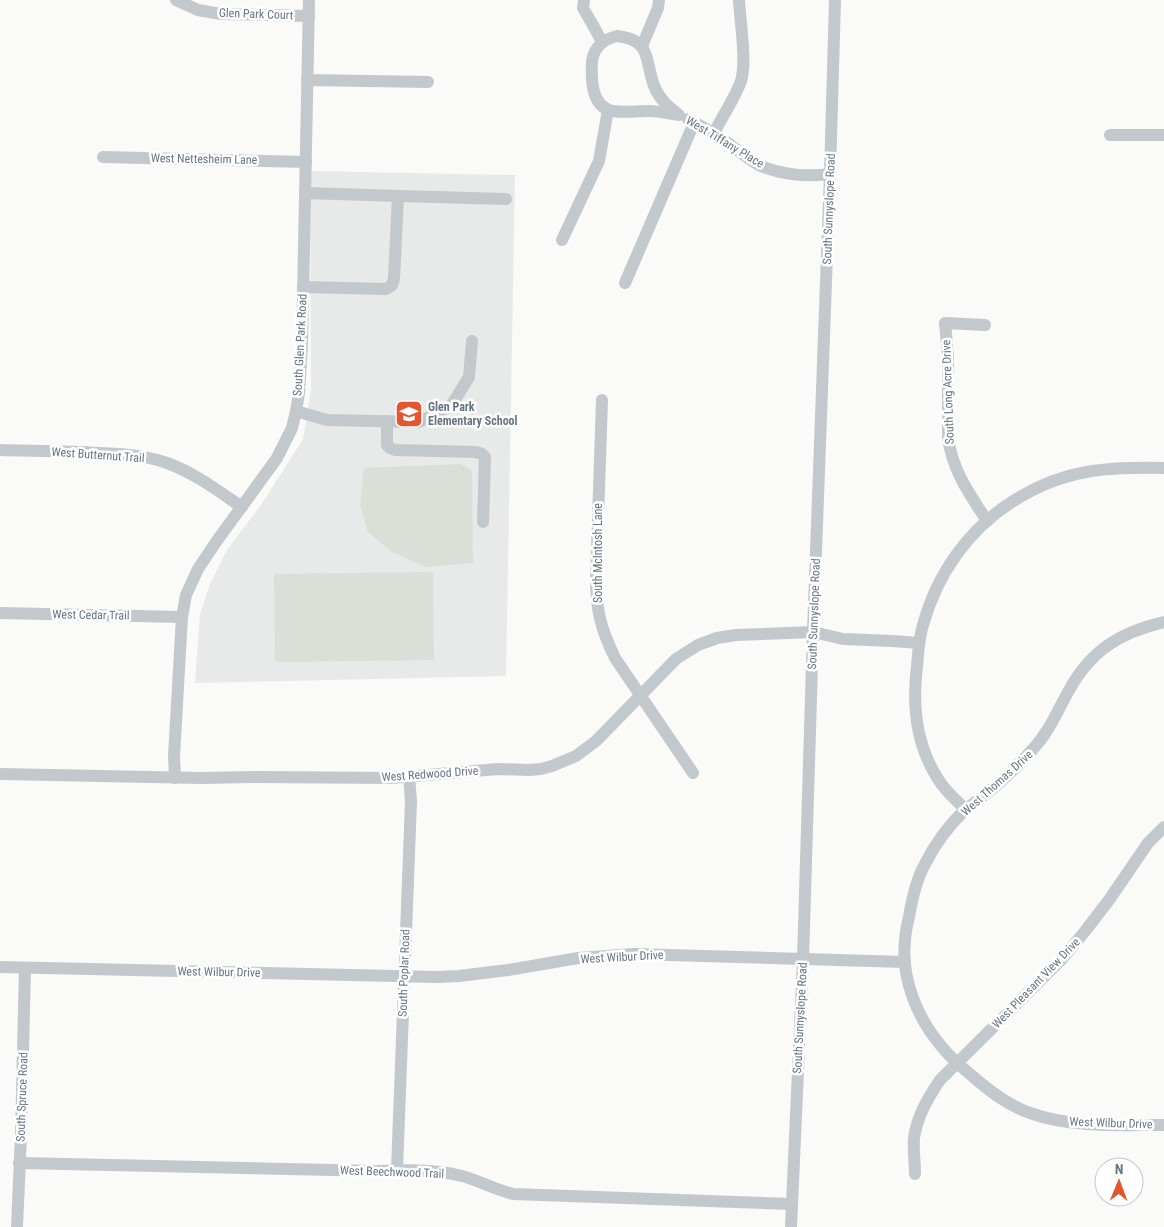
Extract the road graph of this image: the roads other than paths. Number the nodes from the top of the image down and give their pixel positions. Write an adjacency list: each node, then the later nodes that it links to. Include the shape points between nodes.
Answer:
1 (176, 0): 7 (street, Glen Park Court, via 198,10 221,14)
2 (309, 0): 7 (street, South Glen Park Road)
3 (584, 0): 8 (street, via 583,8)
4 (659, 0): 9 (street)
5 (739, 0): 15 (street, via 741,81)
6 (835, 0): 20 (street, South Sunnyslope Road)
7 (309, 16): 10 (street, South Glen Park Road)
8 (602, 42): 9 (street, via 618,36 635,40); 12 (street, via 593,54 592,86 598,102)
9 (642, 46): 13 (street, West Tiffany Place, via 657,92)
10 (307, 80): 11 (street); 19 (street, South Glen Park Road)
11 (428, 82)
12 (608, 110): 13 (street, West Tiffany Place); 24 (street, via 599,160)
13 (679, 115): 14 (street, West Tiffany Place)
14 (694, 123): 15 (street, West Tiffany Place); 25 (street)
15 (714, 133): 20 (street, West Tiffany Place, via 758,164 776,171)
16 (1110, 135): 17 (street)
17 (1164, 136)
18 (103, 157): 19 (street, West Nettesheim Lane)
19 (306, 162): 21 (street, South Glen Park Road)
20 (830, 174): 40 (street, South Sunnyslope Road)
21 (305, 193): 22 (street); 26 (street, South Glen Park Road)
22 (398, 196): 23 (street); 26 (street, via 392,285 386,289)
23 (506, 199)
24 (562, 240)
25 (625, 283)
26 (304, 287): 30 (street, South Glen Park Road)
27 (985, 325): 35 (street, South Long Acre Drive, via 945,323 950,449 964,487)
28 (472, 341): 31 (street, via 468,377 451,406 419,422)
29 (602, 400): 42 (street, South McIntosh Lane, via 596,578 598,615 615,658)
30 (296, 411): 31 (street, via 327,420); 34 (street, South Glen Park Road, via 292,428 277,458)
31 (387, 422): 36 (street, via 387,445 395,450 476,452 485,457)
32 (0, 450): 34 (street, West Butternut Trail, via 126,454 150,458 186,471)
33 (1164, 468): 35 (street, via 1104,469 1057,479 1013,501)
34 (242, 507): 38 (street, South Glen Park Road, via 198,569 186,596)
35 (988, 521): 41 (street, via 955,556 939,583 930,602)
36 (483, 522)
37 (0, 613): 38 (street, West Cedar Trail)
38 (182, 617): 46 (street, South Glen Park Road)
39 (1164, 622): 47 (street, West Thomas Drive, via 1124,635 1094,657 1077,676 1049,729 1034,748 1018,766)
40 (813, 632): 41 (street, West Redwood Drive, via 843,639); 42 (street, West Redwood Drive, via 716,638 676,659); 49 (street, South Sunnyslope Road)
41 (919, 643): 47 (street, via 915,683 918,730 938,780)
42 (640, 696): 43 (street, South McIntosh Lane); 45 (street, West Redwood Drive, via 584,751 552,766)
43 (693, 773)
44 (0, 774): 46 (street, West Redwood Drive)
45 (408, 776): 46 (street, West Redwood Drive); 53 (street, South Poplar Road, via 411,801)
46 (175, 778)
47 (966, 810): 50 (street, West Thomas Drive, via 938,843 917,882 904,941)
48 (1164, 827): 54 (street, West Pleasant View Drive, via 1148,843 1109,900 1062,958)
49 (802, 959): 50 (street, West Wilbur Drive); 53 (street, West Wilbur Drive, via 634,954 578,958 459,976); 59 (street, South Sunnyslope Road)
50 (905, 962): 54 (street, West Wilbur Drive, via 914,1001 922,1017 932,1035)
51 (0, 967): 52 (street, West Wilbur Drive)
52 (25, 968): 53 (street, West Wilbur Drive); 56 (street, South Spruce Road)
53 (404, 977): 57 (street, South Poplar Road)
54 (957, 1063): 55 (street, West Wilbur Drive, via 1008,1102 1052,1120 1080,1124); 58 (street, West Pleasant View Drive, via 940,1080 919,1118 914,1138)
55 (1164, 1125)
56 (19, 1163): 57 (street, West Beechwood Trail); 60 (street, South Spruce Road)
57 (397, 1170): 59 (street, West Beechwood Trail, via 444,1172 513,1194)
58 (915, 1174)
59 (792, 1204): 61 (street, South Sunnyslope Road)
60 (17, 1227)
61 (791, 1227)

